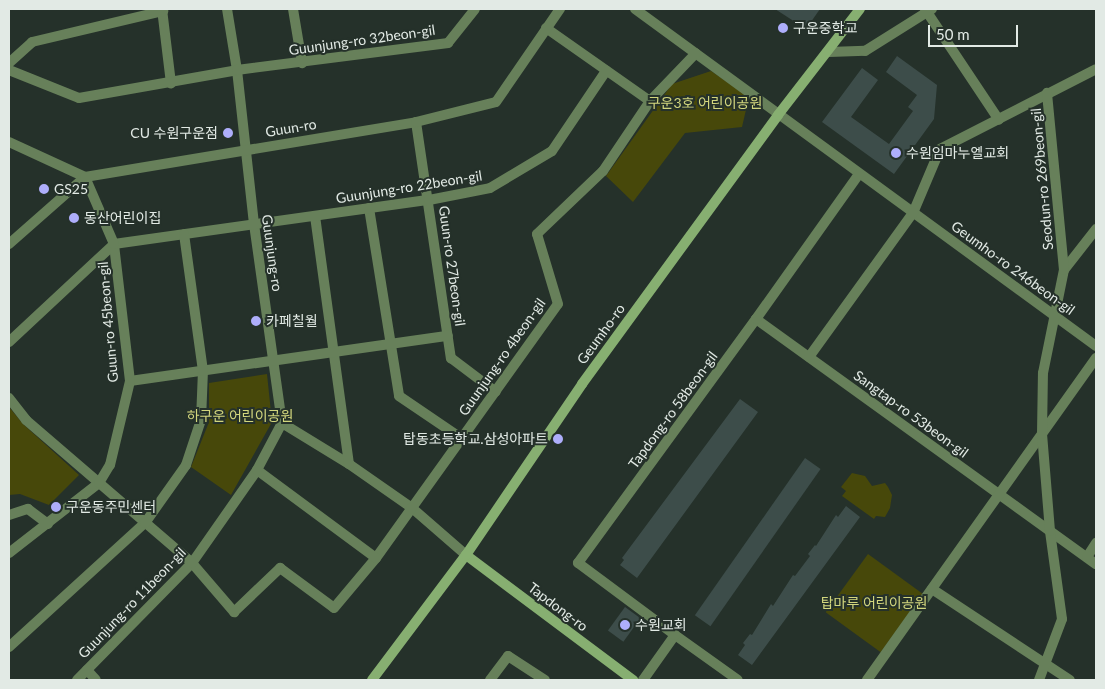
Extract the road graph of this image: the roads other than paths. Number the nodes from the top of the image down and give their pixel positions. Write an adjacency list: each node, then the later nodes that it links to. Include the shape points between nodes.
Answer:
1 (227, 9): 16 (street, Guunjung-ro)
2 (293, 9): 12 (street)
3 (475, 9): 12 (street, Guunjung-ro 32beon-gil, via 448,43)
4 (560, 9): 9 (street, Guun-ro)
5 (635, 9): 11 (street, Geumho-ro 246beon-gil)
6 (860, 9): 10 (street, Geumho-ro)
7 (162, 10): 13 (street, via 32,42); 18 (street)
8 (928, 10): 10 (street, via 865,51); 22 (street)
9 (546, 28): 17 (street); 23 (street, Guun-ro, via 496,102)
10 (829, 52): 21 (street, Geumho-ro)
11 (696, 54): 20 (street, Guunjung-ro 4beon-gil); 21 (street, Geumho-ro 246beon-gil)
12 (302, 62): 16 (street, Guunjung-ro 32beon-gil)
13 (9, 63)
14 (1096, 69): 19 (street)
15 (9, 70): 18 (street, Guunjung-ro 32beon-gil, via 79,98)
16 (237, 70): 18 (street, Guunjung-ro 32beon-gil); 25 (street, Guunjung-ro)
17 (606, 71): 20 (street); 28 (street, Guunjung-ro 22beon-gil, via 552,151 490,188)
18 (171, 83)
19 (1047, 93): 22 (street, Seodun-ro 269beon-gil); 37 (street, Seodun-ro 269beon-gil)
20 (650, 101): 50 (street, Guunjung-ro 4beon-gil, via 603,171 537,234 558,304)
21 (778, 115): 26 (street, Geumho-ro 246beon-gil); 66 (street, Geumho-ro, via 582,384)
22 (999, 120): 30 (street, via 940,149)
23 (416, 122): 25 (street, Guun-ro); 28 (street, Guun-ro 27beon-gil)
24 (9, 142): 27 (street)
25 (245, 149): 27 (street, Guun-ro); 32 (street, Guunjung-ro)
26 (859, 174): 30 (street, Geumho-ro 246beon-gil); 39 (street, Tapdong-ro 58beon-gil)
27 (85, 177): 35 (street); 36 (street, Guun-ro 45beon-gil)
28 (429, 200): 29 (street, Guunjung-ro 22beon-gil); 40 (street, Guun-ro 27beon-gil)
29 (369, 208): 31 (street, Guunjung-ro 22beon-gil); 42 (street, Guunjung-ro 4beon-gil)
30 (913, 213): 38 (street, Geumho-ro 246beon-gil); 45 (street)
31 (315, 216): 32 (street, Guunjung-ro 22beon-gil); 44 (street)
32 (254, 224): 34 (street, Guunjung-ro 22beon-gil); 47 (street, Guunjung-ro)
33 (1096, 229): 37 (street)
34 (184, 234): 36 (street, Guunjung-ro 22beon-gil); 48 (street)
35 (9, 244)
36 (114, 244): 41 (street, Guun-ro 45beon-gil); 49 (street, Guun-ro 45beon-gil)
37 (1064, 270): 38 (street, Seodun-ro 269beon-gil)
38 (1055, 316): 43 (street, Geumho-ro 246beon-gil); 53 (street, Seodun-ro 269beon-gil, via 1043,373)
39 (756, 319): 45 (street, Sangtap-ro 53beon-gil); 72 (street, Tapdong-ro 58beon-gil, via 578,563)
40 (448, 336): 42 (street); 50 (street, Guun-ro 27beon-gil, via 451,358)
41 (9, 342)
42 (391, 344): 44 (street); 54 (street, Guunjung-ro 4beon-gil, via 399,396)
43 (1096, 346)
44 (334, 352): 47 (street); 55 (street)
45 (809, 357): 58 (street, Sangtap-ro 53beon-gil)
46 (1096, 358): 53 (street)
47 (273, 361): 48 (street); 52 (street, Guunjung-ro)
48 (203, 371): 49 (street); 61 (street, via 201,420 186,465)
49 (130, 381): 57 (street, Guun-ro 45beon-gil, via 110,465)
50 (496, 392): 54 (street, Guunjung-ro 4beon-gil)
51 (9, 398): 57 (street, via 26,420)
52 (282, 423): 55 (street); 56 (street, Guunjung-ro 11beon-gil)
53 (1042, 434): 58 (street); 63 (street)
54 (461, 438): 59 (street, Guunjung-ro 4beon-gil)
55 (349, 464): 59 (street)
56 (257, 470): 68 (street); 69 (street, Guunjung-ro 11beon-gil)
57 (99, 483): 61 (street); 62 (street, Guun-ro 45beon-gil)
58 (998, 495): 63 (street, Sangtap-ro 53beon-gil); 71 (street)
59 (412, 508): 66 (street); 68 (street, Guunjung-ro 4beon-gil)
60 (9, 514): 62 (street, via 28,509)
61 (146, 523): 69 (street); 73 (street)
62 (48, 524): 65 (street, Guun-ro 45beon-gil)
63 (1050, 531): 67 (street, Sangtap-ro 53beon-gil); 74 (street, via 1062,620)
64 (1096, 543): 67 (street)
65 (9, 554)
66 (466, 555): 78 (street, Geumho-ro); 81 (street, Tapdong-ro)
67 (1087, 557): 70 (street, Sangtap-ro 53beon-gil)
68 (376, 558): 69 (street, Guunjung-ro 4beon-gil, via 334,608 280,568 234,612)
69 (192, 563): 75 (street, Guunjung-ro 11beon-gil)
70 (1096, 564)
71 (932, 589): 74 (street); 84 (street)
72 (675, 635): 82 (street); 83 (street, Tapdong-ro 58beon-gil)
73 (9, 647)
74 (1044, 663): 85 (street); 86 (street)
75 (87, 670): 76 (street, Guunjung-ro 11beon-gil); 77 (street)
76 (77, 680)
77 (96, 680)
78 (372, 680)
79 (490, 680): 80 (street, via 508,656)
80 (545, 680)
81 (633, 680)
82 (643, 680)
83 (738, 680)
84 (867, 680)
85 (1039, 680)
86 (1070, 680)

